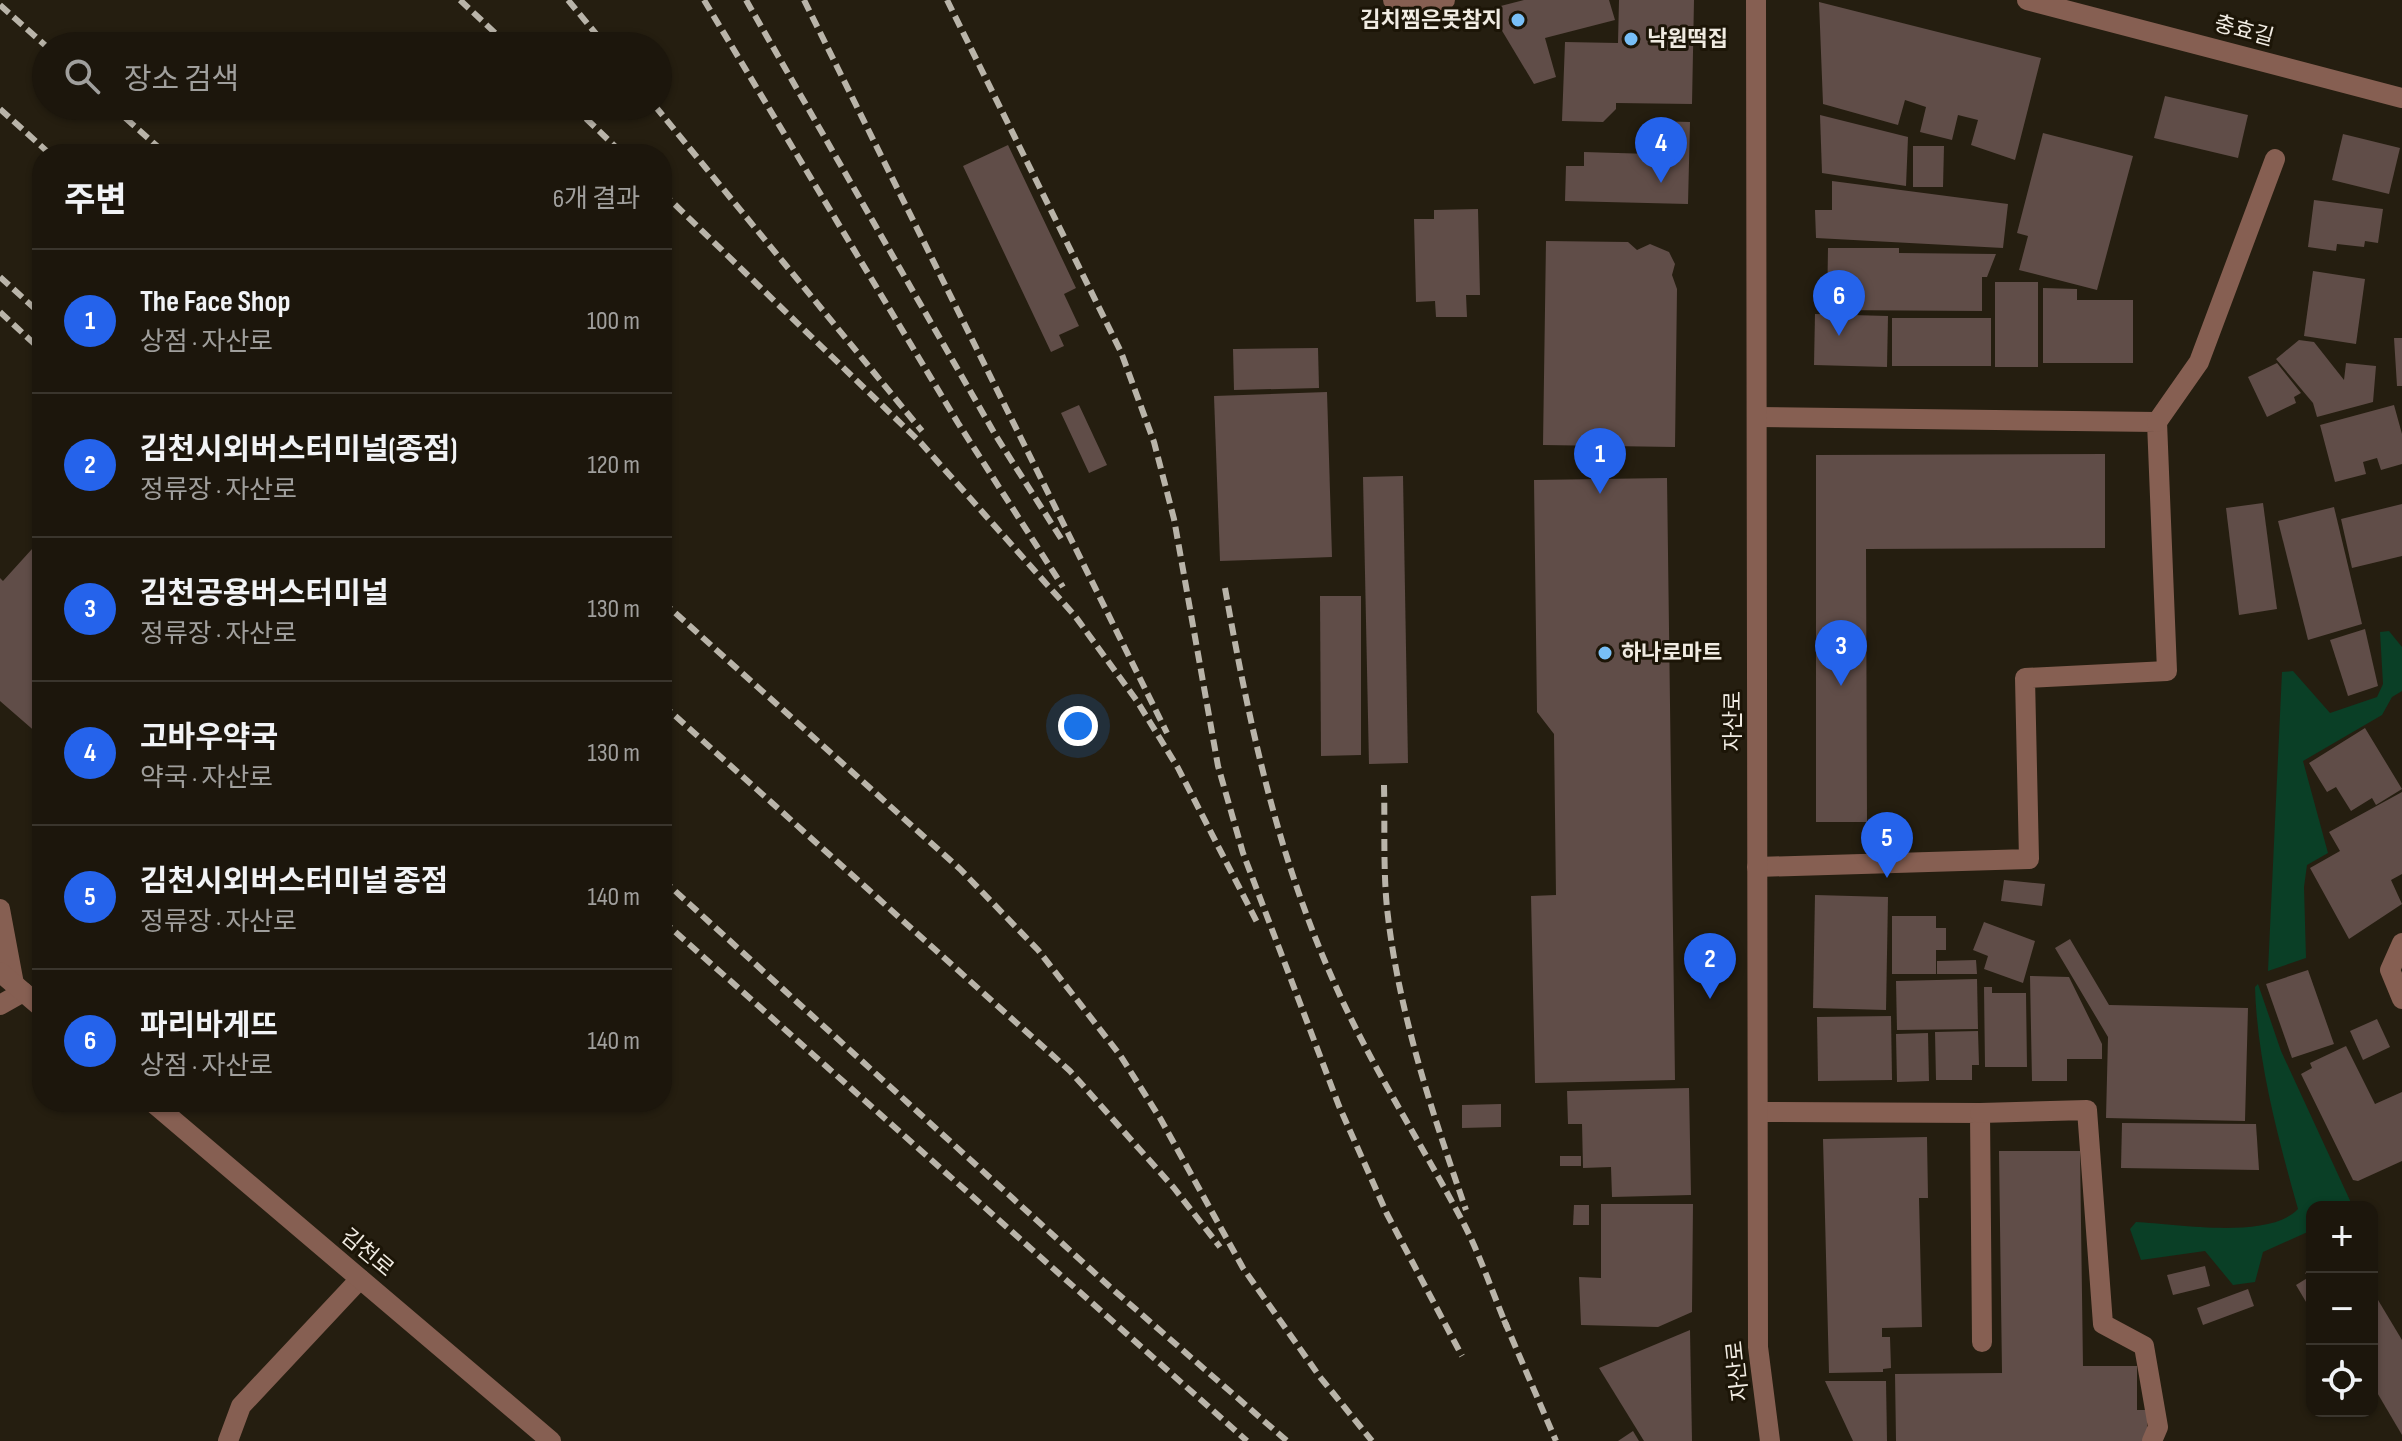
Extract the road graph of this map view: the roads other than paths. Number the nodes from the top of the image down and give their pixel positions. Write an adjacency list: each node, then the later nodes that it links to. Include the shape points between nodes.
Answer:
1 (1393, 0): 2 (street)
2 (1445, 0)
3 (1756, 0): 7 (street, 자산로)
4 (2027, 0): 5 (street, 충효길)
5 (2402, 98)
6 (2275, 159): 8 (street, via 2199,362)
7 (1757, 417): 8 (street); 9 (street, 자산로)
8 (2157, 422): 9 (street, via 2167,671 2025,678 2029,859)
9 (1757, 867): 17 (street, 자산로)
10 (0, 909): 12 (street)
11 (2402, 943): 13 (street, via 2390,970)
12 (12, 983): 14 (street); 15 (street)
13 (2402, 999)
14 (32, 1000)
15 (0, 1005)
16 (164, 1112): 19 (street, 김천로)
17 (1758, 1112): 18 (street); 23 (street, 자산로, via 1758,1347)
18 (1980, 1113): 20 (street); 24 (street, via 2087,1110 2103,1324 2144,1346 2158,1427)
19 (360, 1279): 21 (street, via 241,1406); 22 (street, 김천로)
20 (1982, 1342)
21 (228, 1441)
22 (551, 1441)
23 (1770, 1441)
24 (2152, 1441)

